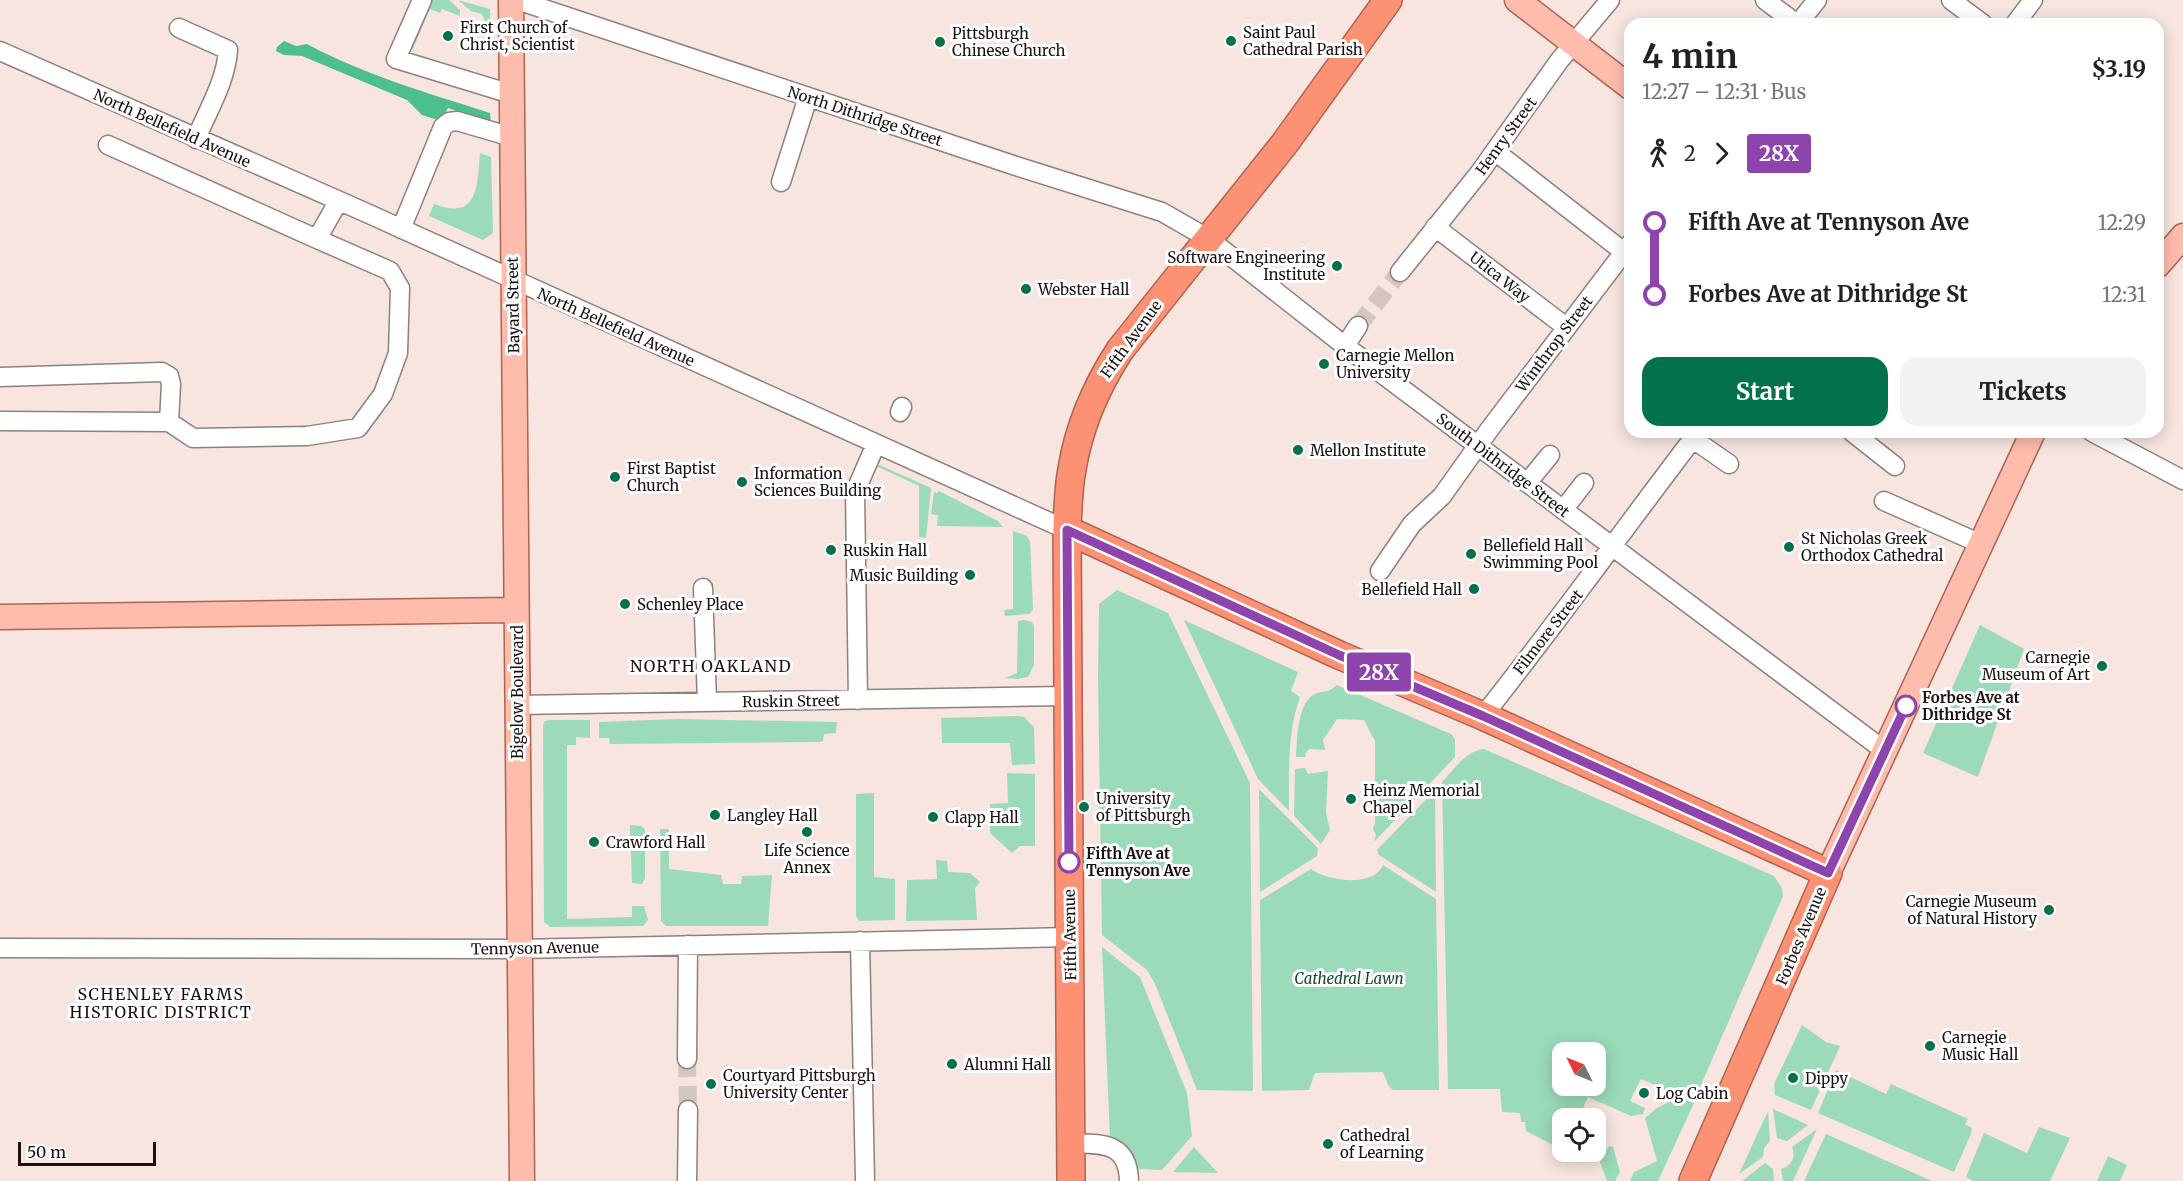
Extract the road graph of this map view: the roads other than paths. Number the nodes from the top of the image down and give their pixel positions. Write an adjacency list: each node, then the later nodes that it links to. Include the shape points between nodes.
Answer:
1 (422, 0): 19 (street, via 396,59)
2 (511, 0): 19 (main road, Bayard Street)
3 (517, 0): 20 (street, North Dithridge Street)
4 (1388, 0): 31 (highway, Fifth Avenue, via 1285,143)
5 (1517, 0): 16 (main road)
6 (1610, 0): 16 (street, Henry Street)
7 (1765, 0): 11 (street)
8 (1817, 0): 12 (street)
9 (1951, 0): 13 (street)
10 (2033, 0): 14 (street)
11 (1790, 18)
12 (1803, 18)
13 (1975, 18)
14 (2020, 18)
15 (180, 25): 22 (street, via 228,50 228,63)
16 (1574, 44): 18 (main road); 24 (street, Henry Street)
17 (0, 51): 22 (street, North Bellefield Avenue)
18 (1624, 82)
19 (512, 94): 21 (main road, Bayard Street)
20 (808, 97): 25 (street); 31 (street, North Dithridge Street, via 1162,212)
21 (512, 137): 28 (street, via 458,121 448,122); 36 (main road, Bayard Street)
22 (196, 139): 26 (street, North Bellefield Avenue)
23 (108, 145): 30 (street)
24 (1496, 152): 27 (street, Henry Street); 32 (street)
25 (781, 182)
26 (338, 202): 28 (street, North Bellefield Avenue); 30 (street)
27 (1435, 227): 35 (street, Henry Street); 38 (street, Utica Way)
28 (401, 230): 36 (street, North Bellefield Avenue)
29 (2183, 236): 34 (main road)
30 (317, 239): 42 (street, via 390,271 400,288 398,353 383,394 358,428 307,436 193,438)
31 (1209, 239): 39 (street, South Dithridge Street); 58 (highway, Fifth Avenue, via 1101,379 1078,438 1071,471)
32 (1624, 246)
33 (1624, 252): 38 (street, Winthrop Street)
34 (2164, 258)
35 (1400, 272)
36 (513, 281): 48 (street, North Bellefield Avenue); 63 (main road, Bayard Street)
37 (1358, 326): 39 (street)
38 (1566, 327): 49 (street, Winthrop Street)
39 (1344, 346): 49 (street, South Dithridge Street)
40 (0, 376): 42 (street, via 162,372 169,376 171,384)
41 (0, 421): 42 (street)
42 (169, 422)
43 (1694, 438): 60 (street, Filmore Street)
44 (1699, 438): 51 (street)
45 (1860, 438): 52 (street)
46 (2030, 438): 59 (main road, Forbes Avenue)
47 (2103, 438): 53 (street)
48 (876, 444): 58 (street, North Bellefield Avenue); 66 (street, via 855,492)
49 (1478, 445): 54 (street, South Dithridge Street); 61 (street, Winthrop Street, via 1442,496 1412,524)
50 (1550, 455): 54 (street)
51 (1729, 464)
52 (1895, 466)
53 (2177, 478)
54 (1527, 483): 57 (street, South Dithridge Street)
55 (1584, 483): 57 (street)
56 (1884, 501): 59 (street)
57 (1563, 510): 60 (street, South Dithridge Street)
58 (1067, 530): 65 (highway, Fifth Avenue); 69 (highway, via 1339,655)
59 (1981, 544): 70 (main road, Forbes Avenue)
60 (1612, 547): 69 (street, Filmore Street); 70 (street, South Dithridge Street)
61 (1380, 571)
62 (704, 588): 67 (street)
63 (516, 610): 64 (main road, Bigelow Boulevard); 68 (main road, Bigelow Boulevard)
64 (0, 617)
65 (1067, 696): 66 (street, Ruskin Street); 72 (highway, Fifth Avenue)
66 (858, 700): 67 (street, Ruskin Street)
67 (707, 702): 68 (street, Ruskin Street)
68 (516, 705): 76 (main road, Bigelow Boulevard)
69 (1483, 716): 71 (highway)
70 (1885, 752): 71 (main road, Forbes Avenue)
71 (1828, 873): 85 (highway, Forbes Avenue)
72 (1070, 937): 73 (street, Tennyson Avenue); 79 (highway, Fifth Avenue)
73 (861, 941): 74 (street, Tennyson Avenue); 82 (street)
74 (688, 945): 76 (street, Tennyson Avenue); 77 (street)
75 (0, 948): 76 (street, Tennyson Avenue)
76 (520, 949): 80 (main road, Bigelow Boulevard)
77 (687, 1059)
78 (688, 1110): 81 (street)
79 (1071, 1143): 83 (highway, Fifth Avenue); 84 (street, via 1100,1144 1118,1150 1126,1160)
80 (522, 1181)
81 (687, 1181)
82 (865, 1181)
83 (1071, 1181)
84 (1129, 1181)
85 (1693, 1181)

